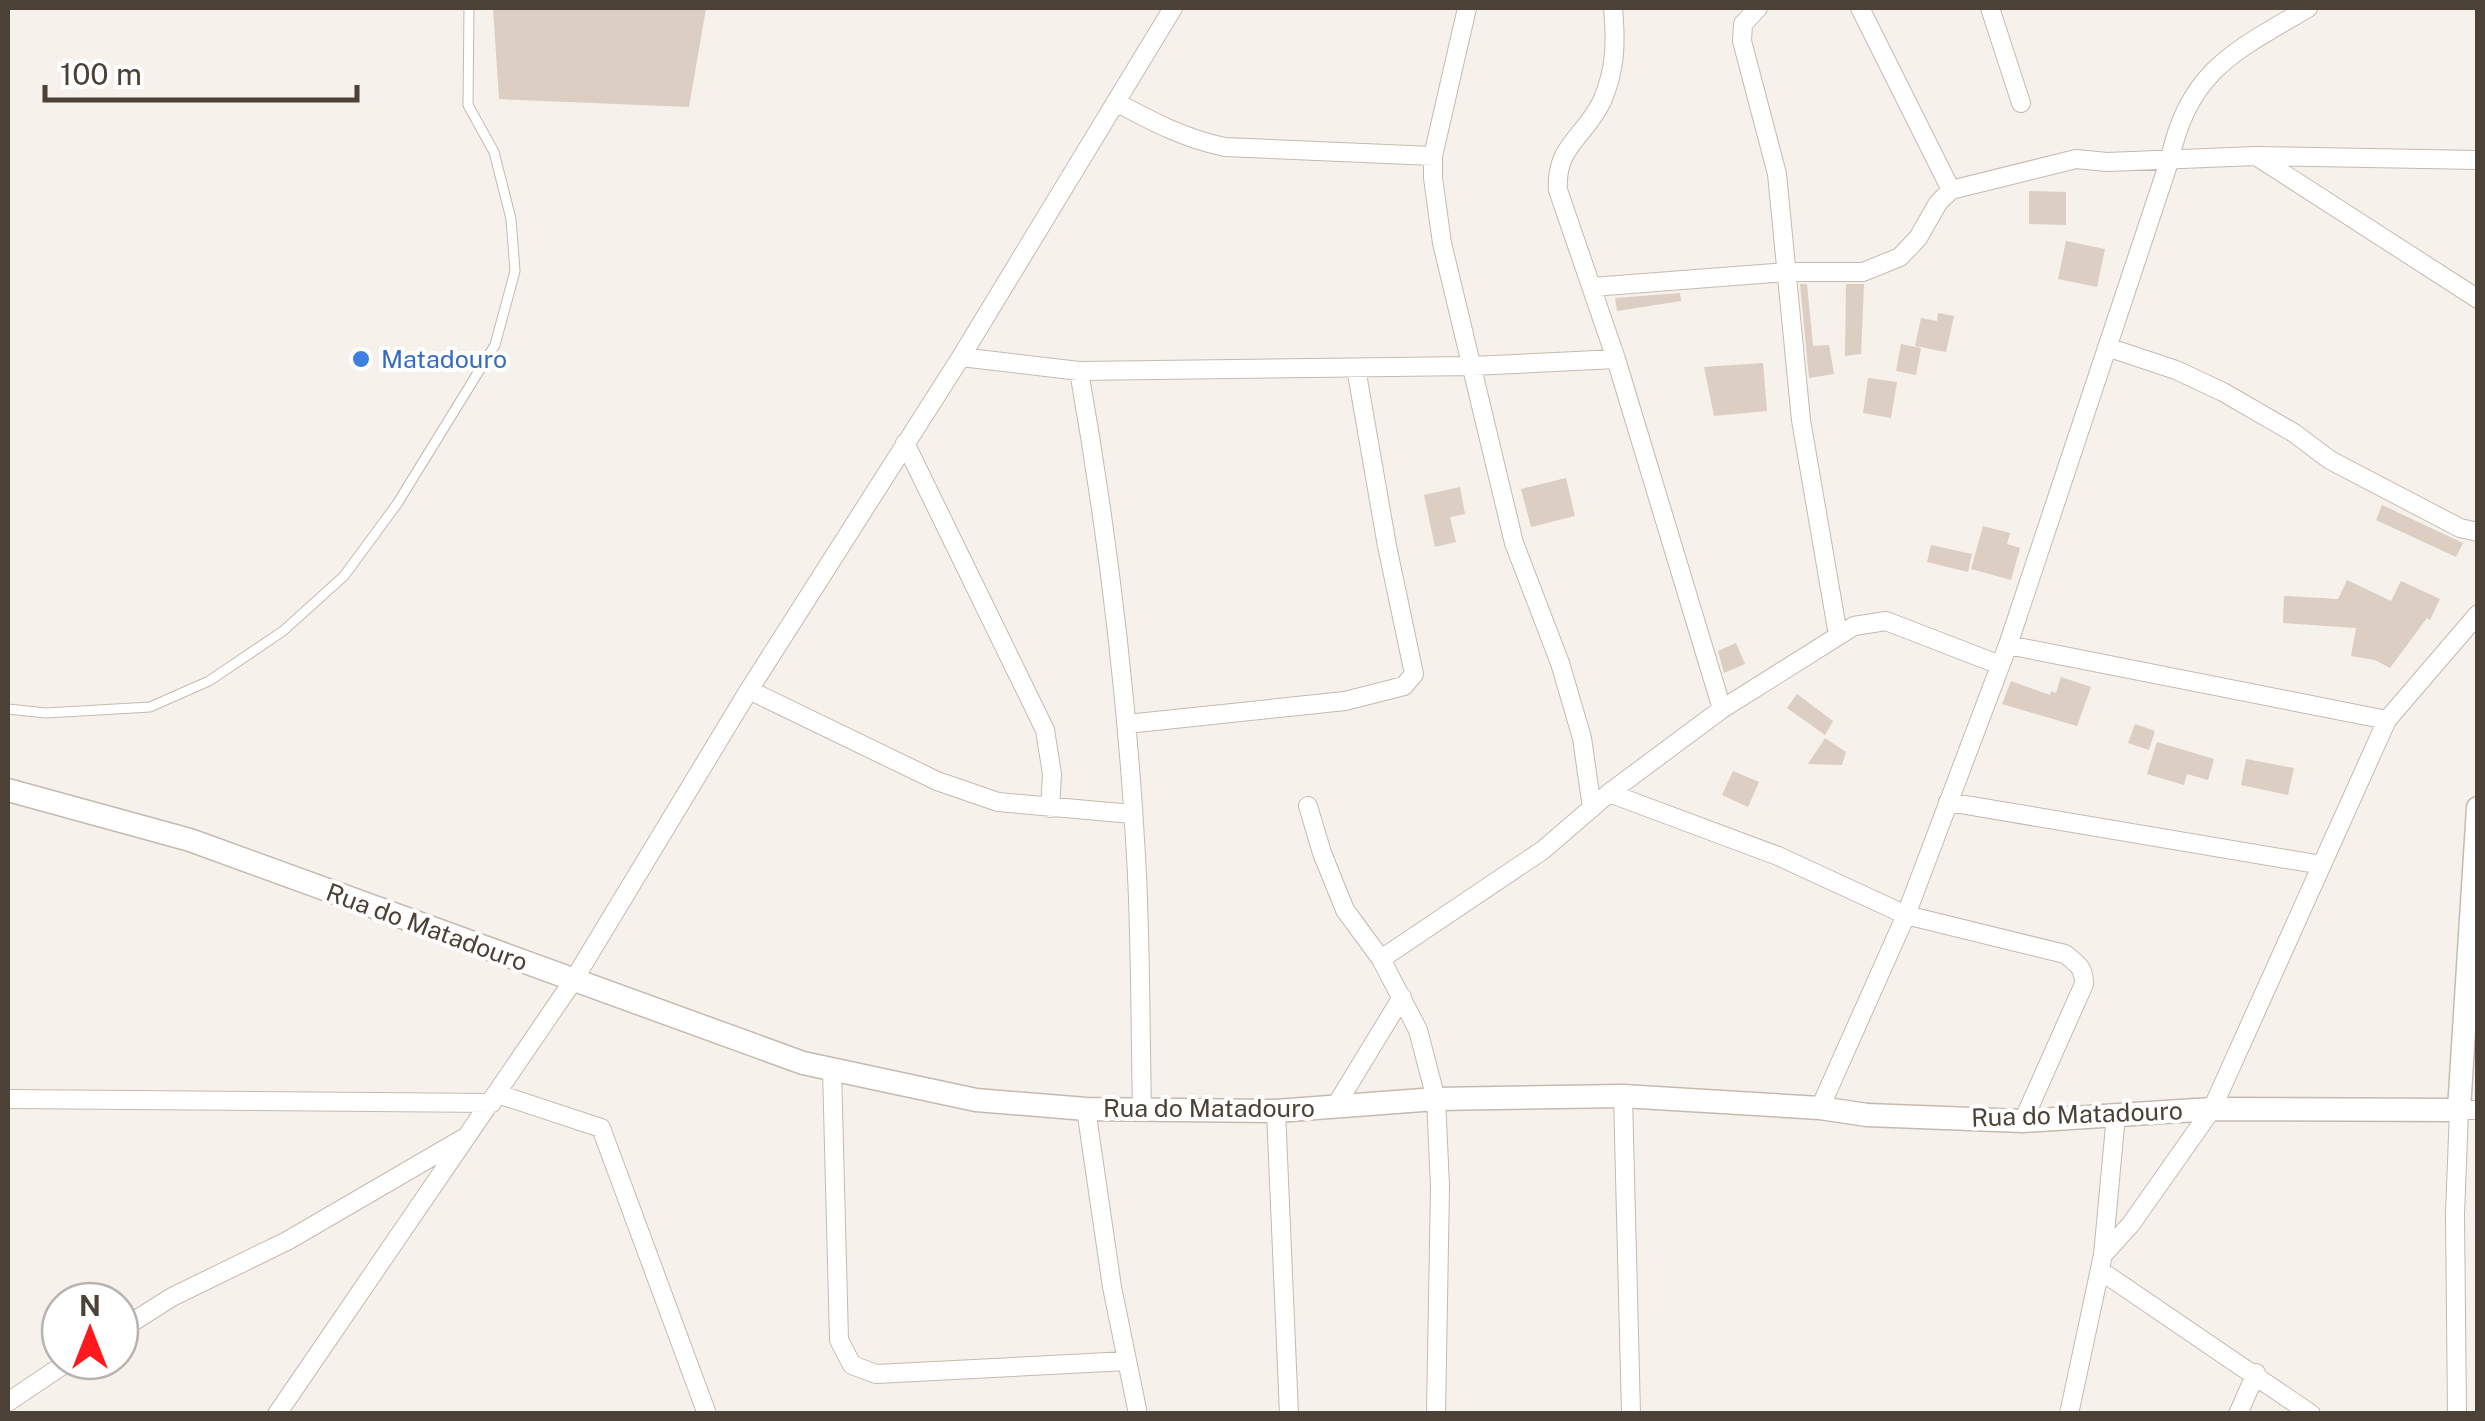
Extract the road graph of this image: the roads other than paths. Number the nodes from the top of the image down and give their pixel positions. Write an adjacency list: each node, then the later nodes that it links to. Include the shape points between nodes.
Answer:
1 (469, 8): 32 (lane, via 468,105 494,152 515,270 495,345 397,504 332,587 284,631 208,681 150,707)
2 (1173, 8): 9 (street)
3 (1467, 8): 11 (street)
4 (1613, 8): 17 (street, via 1615,64 1600,104 1556,169)
5 (1758, 8): 16 (street, via 1743,24 1742,42 1777,174)
6 (1860, 8): 15 (street)
7 (1990, 8): 10 (street)
8 (2308, 8): 13 (street, via 2211,72 2178,124)
9 (1116, 102): 11 (street, via 1225,147); 20 (street)
10 (2020, 102)
11 (1433, 156): 22 (street, via 1442,243)
12 (2256, 156): 13 (street); 14 (street); 18 (street)
13 (2170, 160): 15 (street, via 2076,159); 19 (street)
14 (2478, 160)
15 (1951, 190): 16 (street, via 1918,238 1883,266)
16 (1786, 272): 17 (street); 28 (street, via 1802,420)
17 (1592, 287): 21 (street)
18 (2478, 300)
19 (2108, 347): 26 (street, via 2223,392 2344,468); 29 (street)
20 (962, 357): 24 (street); 25 (street)
21 (1616, 359): 22 (street); 33 (street)
22 (1473, 366): 23 (street); 41 (street, via 1514,543 1582,738)
23 (1356, 368): 24 (street); 35 (street, via 1414,674 1404,686 1345,701)
24 (1079, 371): 35 (street)
25 (905, 442): 31 (street); 40 (street, via 1045,730)
26 (2478, 532)
27 (2478, 614): 34 (street)
28 (1838, 635): 30 (street, via 1886,621); 33 (street)
29 (2008, 645): 30 (street); 34 (street)
30 (2000, 666): 38 (street)
31 (749, 690): 40 (street, via 937,780 998,802); 48 (street)
32 (8, 709)
33 (1722, 709): 37 (street)
34 (2387, 720): 45 (street)
35 (1127, 724): 43 (street)
36 (8, 790): 48 (street, Rua do Matadouro, via 190,840)
37 (1609, 793): 41 (street); 46 (street, via 1778,856)
38 (1948, 802): 45 (street); 46 (street)
39 (1308, 806): 47 (street, via 1345,910)
40 (1050, 808): 43 (street)
41 (1592, 808): 47 (street, via 1543,850)
42 (2478, 808): 44 (street)
43 (1132, 814): 57 (street)
44 (2476, 844): 49 (street)
45 (2322, 865): 60 (street)
46 (1906, 914): 58 (street); 64 (street, via 2065,954 2084,971)
47 (1381, 959): 50 (street)
48 (573, 981): 51 (street, Rua do Matadouro); 53 (street)
49 (2472, 981): 61 (street)
50 (1402, 997): 55 (street); 56 (street)
51 (832, 1069): 59 (street, Rua do Matadouro, via 976,1100); 68 (street, via 838,1340 852,1365 876,1374)
52 (1624, 1096): 55 (street, Rua do Matadouro); 58 (street, Rua do Matadouro); 77 (street)
53 (495, 1098): 54 (street); 65 (street); 73 (street, via 600,1128)
54 (8, 1099)
55 (1436, 1100): 56 (street, Rua do Matadouro); 76 (street)
56 (1335, 1107): 62 (street, Rua do Matadouro)
57 (1142, 1108): 59 (street, Rua do Matadouro); 62 (street, Rua do Matadouro)
58 (1820, 1108): 64 (street, Rua do Matadouro)
59 (1086, 1109): 68 (street)
60 (2212, 1109): 61 (street, Rua do Matadouro); 63 (street, Rua do Matadouro); 66 (street)
61 (2468, 1110): 81 (street, via 2455,1232)
62 (1276, 1111): 75 (street)
63 (2116, 1115): 64 (street, Rua do Matadouro); 66 (street)
64 (2022, 1121)
65 (471, 1134): 67 (street, via 287,1242); 72 (street)
66 (2102, 1263): 69 (street); 78 (street)
67 (140, 1317)
68 (1127, 1362): 74 (street)
69 (2256, 1373): 79 (street); 80 (street)
70 (40, 1380): 71 (street)
71 (8, 1402)
72 (278, 1414)
73 (708, 1414)
74 (1138, 1414)
75 (1288, 1414)
76 (1436, 1414)
77 (1631, 1414)
78 (2068, 1414)
79 (2238, 1414)
80 (2311, 1414)
81 (2457, 1414)

